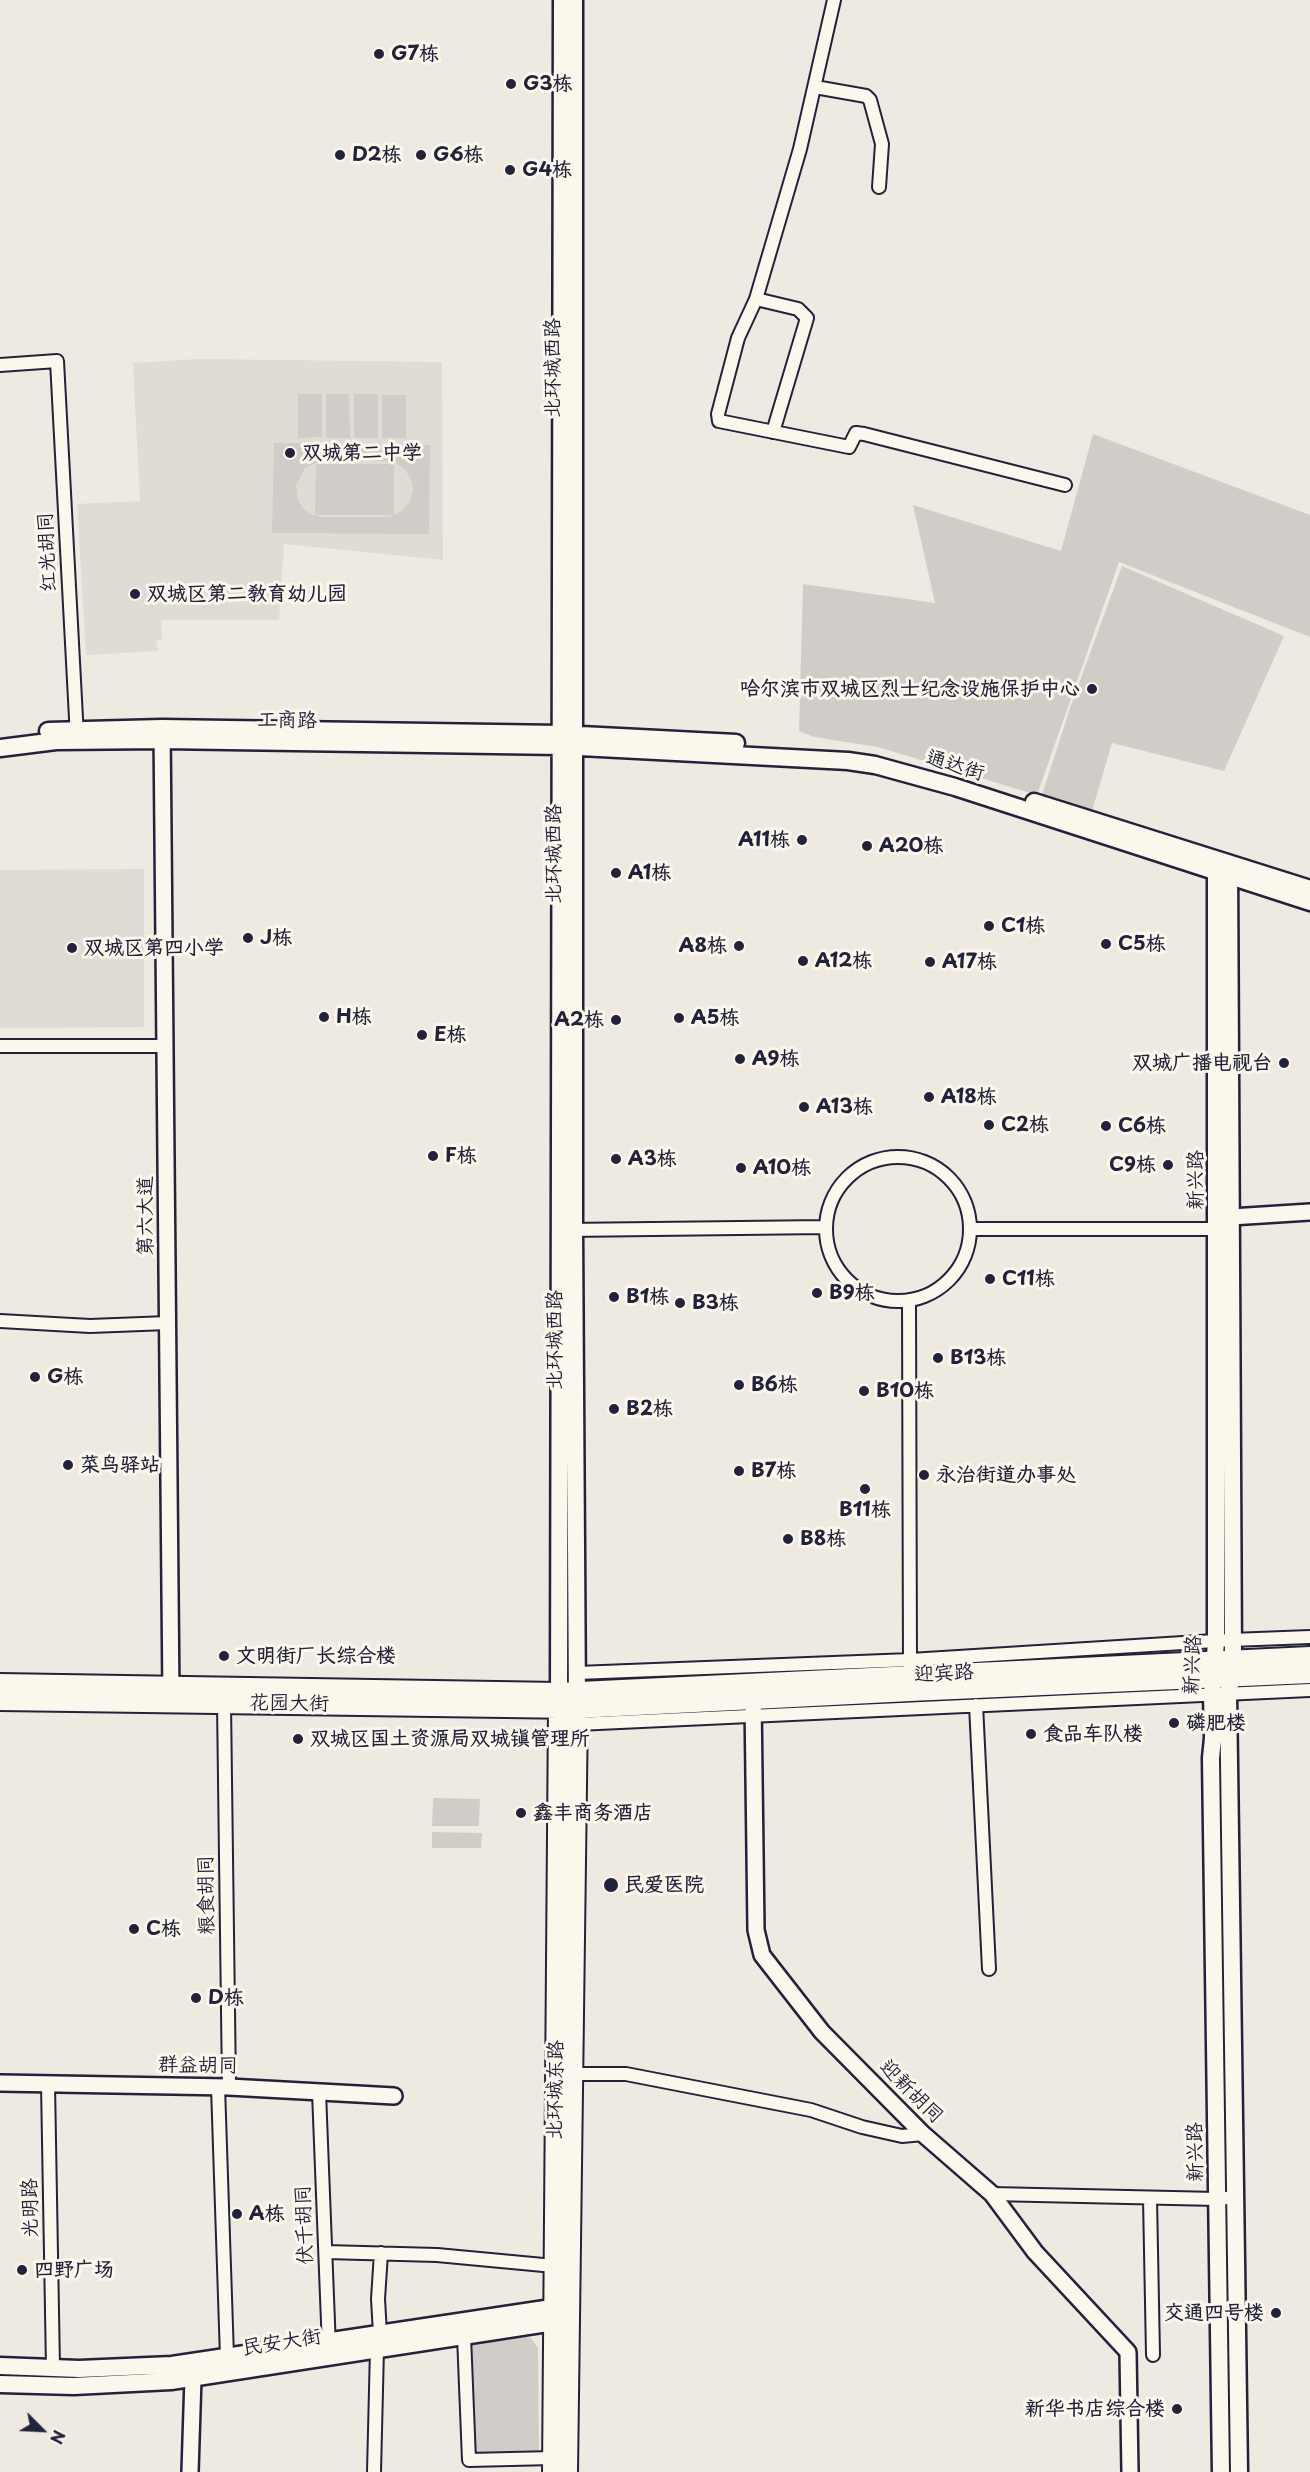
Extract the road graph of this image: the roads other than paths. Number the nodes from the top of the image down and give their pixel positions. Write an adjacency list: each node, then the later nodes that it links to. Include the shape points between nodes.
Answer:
1 (562, 0): 13 (main road, 北环城西路)
2 (574, 0): 13 (main road, 北环城西路)
3 (834, 0): 4 (street)
4 (815, 87): 5 (street, via 867,96 870,100 882,144); 6 (street)
5 (879, 187)
6 (756, 299): 8 (street, via 798,309 807,318); 8 (street, via 738,338 718,414 719,421 725,423)
7 (0, 365): 11 (street, 红光胡同, via 57,361)
8 (773, 432): 9 (street, via 849,447 856,433 864,434)
9 (1065, 484)
10 (162, 734): 11 (main road, 工商路); 13 (main road, 工商路); 19 (street, 第六大道)
11 (77, 735): 12 (main road, 工商路); 14 (main road, 工商路)
12 (0, 737)
13 (568, 740): 15 (main road, 通达街, via 823,748 878,754); 24 (main road, 北环城西路)
14 (0, 748)
15 (1223, 868): 16 (main road, 通达街); 17 (main road, 通达街); 21 (main road, 新兴路)
16 (1310, 889)
17 (1310, 902)
18 (0, 1046): 19 (street)
19 (166, 1046): 27 (street, 第六大道)
20 (1310, 1212): 21 (street)
21 (1224, 1223): 23 (street); 30 (main road, 新兴路)
22 (825, 1227): 23 (street, via 830,1203 843,1181 863,1166 887,1158 912,1158 935,1167 954,1183 966,1204); 24 (street); 25 (street, via 828,1250 838,1271 854,1287 874,1298)
23 (970, 1229): 25 (street, via 967,1252 956,1272 940,1288 920,1299)
24 (567, 1230): 38 (main road, 北环城西路); 38 (main road, 北环城西路)
25 (909, 1300): 32 (street)
26 (0, 1321): 27 (street, via 90,1326)
27 (168, 1323): 35 (street, 第六大道)
28 (1310, 1638): 30 (street)
29 (1310, 1657): 30 (main road, 迎宾路)
30 (1223, 1667): 31 (main road, 迎宾路); 32 (main road, 迎宾路); 34 (street); 36 (main road, 迎宾路); 50 (main road, 新兴路); 52 (main road, 新兴路, via 1211,1758)
31 (1310, 1673)
32 (910, 1675): 36 (main road, 迎宾路); 38 (main road, 迎宾路); 40 (main road, 迎宾路)
33 (0, 1684): 35 (main road, 花园大街)
34 (1310, 1690)
35 (171, 1695): 37 (main road, 花园大街); 38 (main road, 花园大街); 39 (main road, 花园大街)
36 (971, 1699): 40 (street); 41 (street)
37 (0, 1700)
38 (571, 1700): 39 (main road, 花园大街); 40 (main road, 迎宾路); 42 (main road, 北环城东路); 55 (main road, 北环城东路)
39 (224, 1703): 45 (street, 粮食胡同)
40 (753, 1708): 48 (street, 迎新胡同, via 756,1930 762,1955 822,2032)
41 (989, 1969)
42 (572, 2074): 48 (street, via 626,2074 811,2110 902,2136); 56 (main road, 北环城东路)
43 (0, 2083): 44 (street, 群益胡同)
44 (48, 2084): 45 (street, 群益胡同); 63 (street, 光明路)
45 (224, 2087): 46 (street, 群益胡同); 61 (street, 粮食胡同)
46 (319, 2092): 47 (street, 群益胡同); 53 (street, 伏千胡同)
47 (394, 2096)
48 (923, 2134): 49 (street, 迎新胡同)
49 (992, 2194): 51 (street); 70 (street, 迎新胡同, via 1035,2252 1128,2352)
50 (1237, 2197): 52 (street); 72 (main road, 新兴路)
51 (1150, 2198): 52 (street); 60 (street)
52 (1217, 2199): 71 (main road, 新兴路)
53 (326, 2252): 54 (street); 59 (street, 伏千胡同)
54 (381, 2253): 55 (street); 58 (street)
55 (554, 2266): 56 (main road, 北环城东路)
56 (561, 2314): 57 (main road, 民安大街); 58 (main road, 民安大街); 66 (main road, 北环城东路); 69 (main road, 北环城东路)
57 (464, 2336): 58 (main road, 民安大街); 66 (street, via 469,2460)
58 (378, 2341): 59 (main road, 民安大街); 68 (street)
59 (329, 2349): 61 (main road, 民安大街); 64 (main road, 民安大街)
60 (1153, 2355)
61 (227, 2357): 63 (main road, 民安大街, via 148,2367)
62 (0, 2366): 63 (main road, 民安大街)
63 (53, 2368)
64 (193, 2378): 65 (main road, 民安大街, via 108,2385); 67 (street)
65 (0, 2384)
66 (553, 2465)
67 (190, 2472)
68 (374, 2472)
69 (567, 2472)
70 (1130, 2472)
71 (1221, 2472)
72 (1239, 2472)

